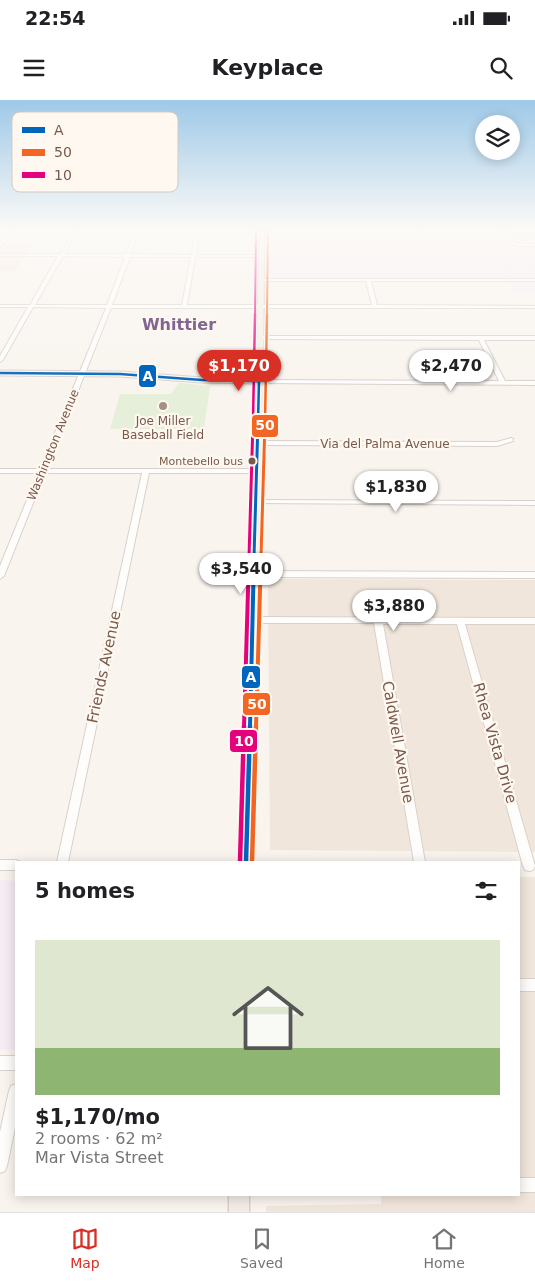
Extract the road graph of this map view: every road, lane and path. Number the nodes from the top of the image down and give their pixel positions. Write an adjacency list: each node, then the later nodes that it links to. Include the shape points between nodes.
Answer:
1 (46, 282): 7 (street)
2 (118, 282): 8 (street, Washington Avenue)
3 (188, 282): 9 (street)
4 (261, 282): 10 (main road)
5 (368, 282): 11 (street)
6 (0, 306): 7 (street)
7 (32, 306): 8 (street); 16 (street)
8 (109, 306): 9 (street); 18 (street, Washington Avenue)
9 (184, 306): 10 (street)
10 (261, 306): 11 (street); 13 (main road)
11 (375, 307): 12 (street)
12 (535, 307)
13 (261, 338): 14 (street); 19 (main road)
14 (481, 338): 15 (street); 20 (street)
15 (535, 338)
16 (0, 360)
17 (0, 373): 18 (main road)
18 (82, 374): 19 (main road); 25 (street, Washington Avenue)
19 (259, 381): 20 (street); 23 (main road)
20 (503, 383): 21 (street)
21 (535, 383)
22 (510, 440): 23 (street, Via del Palma Avenue, via 497,444)
23 (258, 443): 26 (main road)
24 (0, 471): 25 (street)
25 (42, 471): 27 (street); 32 (street, Washington Avenue)
26 (258, 471): 27 (street); 28 (main road)
27 (146, 472): 37 (street, Friends Avenue)
28 (257, 502): 29 (street); 30 (main road)
29 (535, 502)
30 (255, 574): 31 (street); 33 (main road)
31 (535, 575)
32 (0, 576)
33 (253, 620): 34 (street); 38 (main road)
34 (378, 621): 35 (street); 39 (street, Caldwell Avenue)
35 (460, 621): 36 (street); 42 (street, Rhea Vista Drive)
36 (535, 621)
37 (62, 861)
38 (246, 861)
39 (419, 861)
40 (0, 865): 41 (street)
41 (15, 865)
42 (528, 866)
43 (520, 985): 44 (street)
44 (535, 985)
45 (0, 1063): 46 (street)
46 (15, 1063)
47 (15, 1096): 48 (street)
48 (0, 1166)
49 (520, 1185): 50 (street)
50 (535, 1185)
51 (240, 1196): 52 (main road)
52 (239, 1212)

